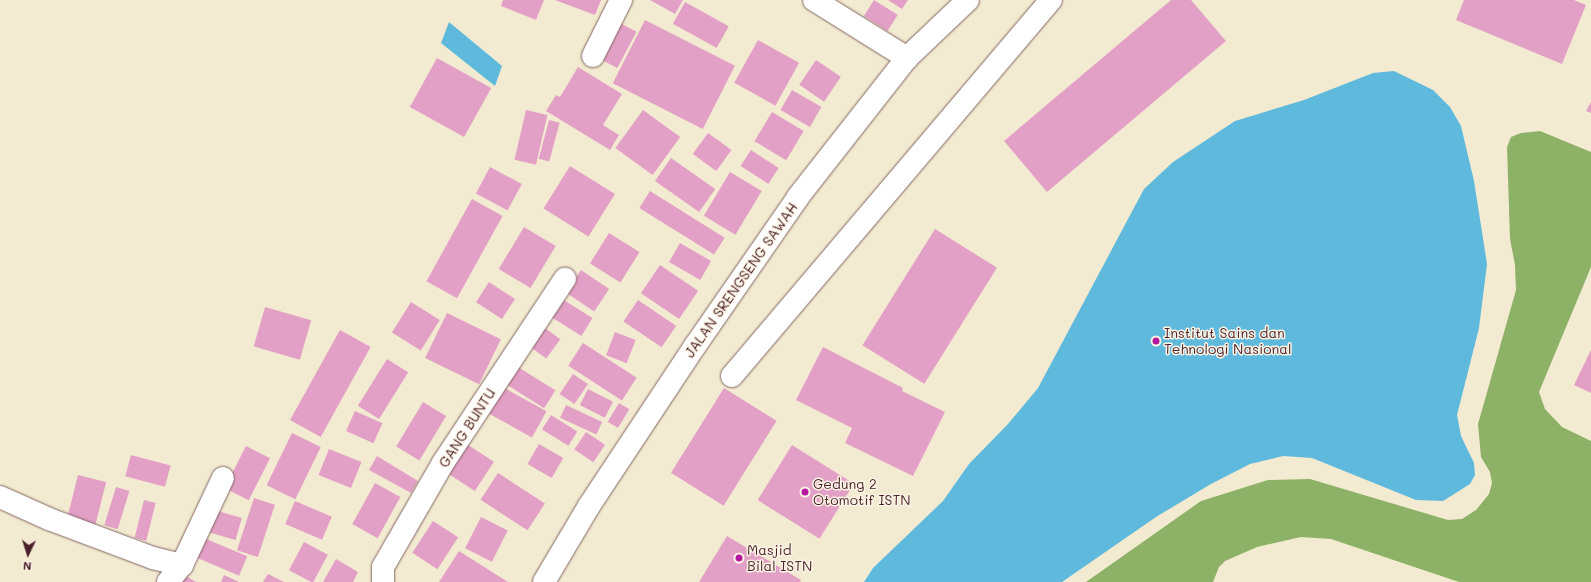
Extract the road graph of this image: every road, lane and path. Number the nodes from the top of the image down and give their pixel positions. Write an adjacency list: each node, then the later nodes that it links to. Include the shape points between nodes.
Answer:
1 (621, 0): 5 (street)
2 (814, 0): 6 (street)
3 (968, 0): 6 (street, JALAN SRENGSENG SAWAH)
4 (1051, 0): 8 (street)
5 (593, 56)
6 (907, 58): 14 (street, JALAN SRENGSENG SAWAH, via 798,197 732,292 589,506)
7 (565, 279): 13 (street, GANG BUNTU, via 443,463 383,567)
8 (732, 376)
9 (223, 478): 11 (street)
10 (0, 497): 11 (street, via 56,522 153,558)
11 (182, 566): 12 (street)
12 (168, 582)
13 (383, 582)
14 (544, 582)

